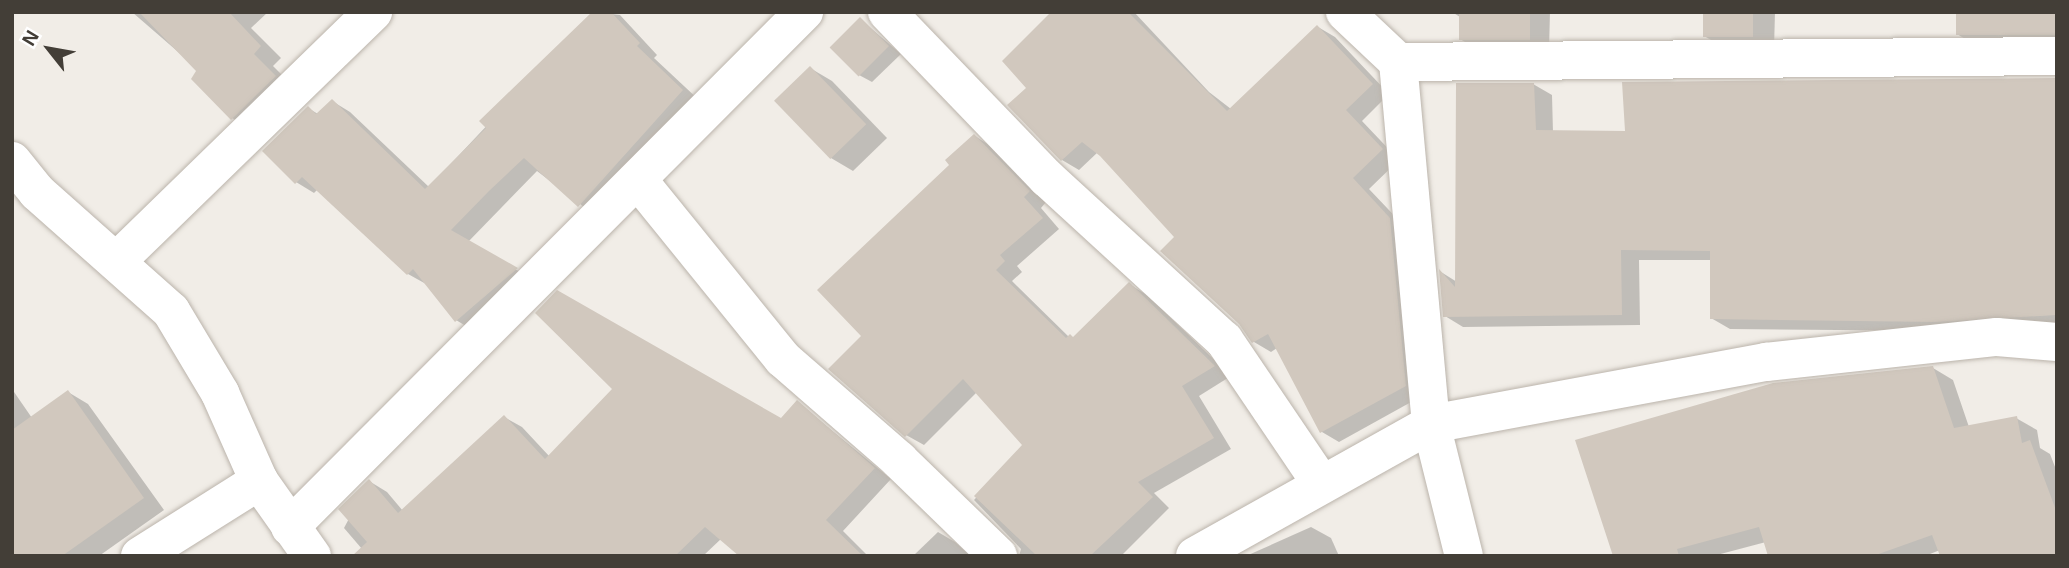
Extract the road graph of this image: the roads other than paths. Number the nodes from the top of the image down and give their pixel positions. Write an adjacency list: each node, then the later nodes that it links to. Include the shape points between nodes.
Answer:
1 (373, 12): 9 (street)
2 (804, 12): 8 (street)
3 (887, 12): 13 (street, via 1048,178 1224,340)
4 (1345, 12): 6 (street)
5 (2057, 55): 6 (street)
6 (1398, 62): 11 (street)
7 (12, 161): 9 (street, via 37,192)
8 (638, 180): 14 (street); 16 (street, via 783,359 899,460)
9 (118, 260): 12 (street, via 171,311 220,393)
10 (2057, 342): 11 (street, via 1997,337 1766,362)
11 (1431, 424): 13 (street); 18 (street)
12 (259, 481): 14 (street); 15 (street)
13 (1321, 483): 17 (street)
14 (301, 542)
15 (140, 556)
16 (998, 556)
17 (1195, 556)
18 (1464, 556)

